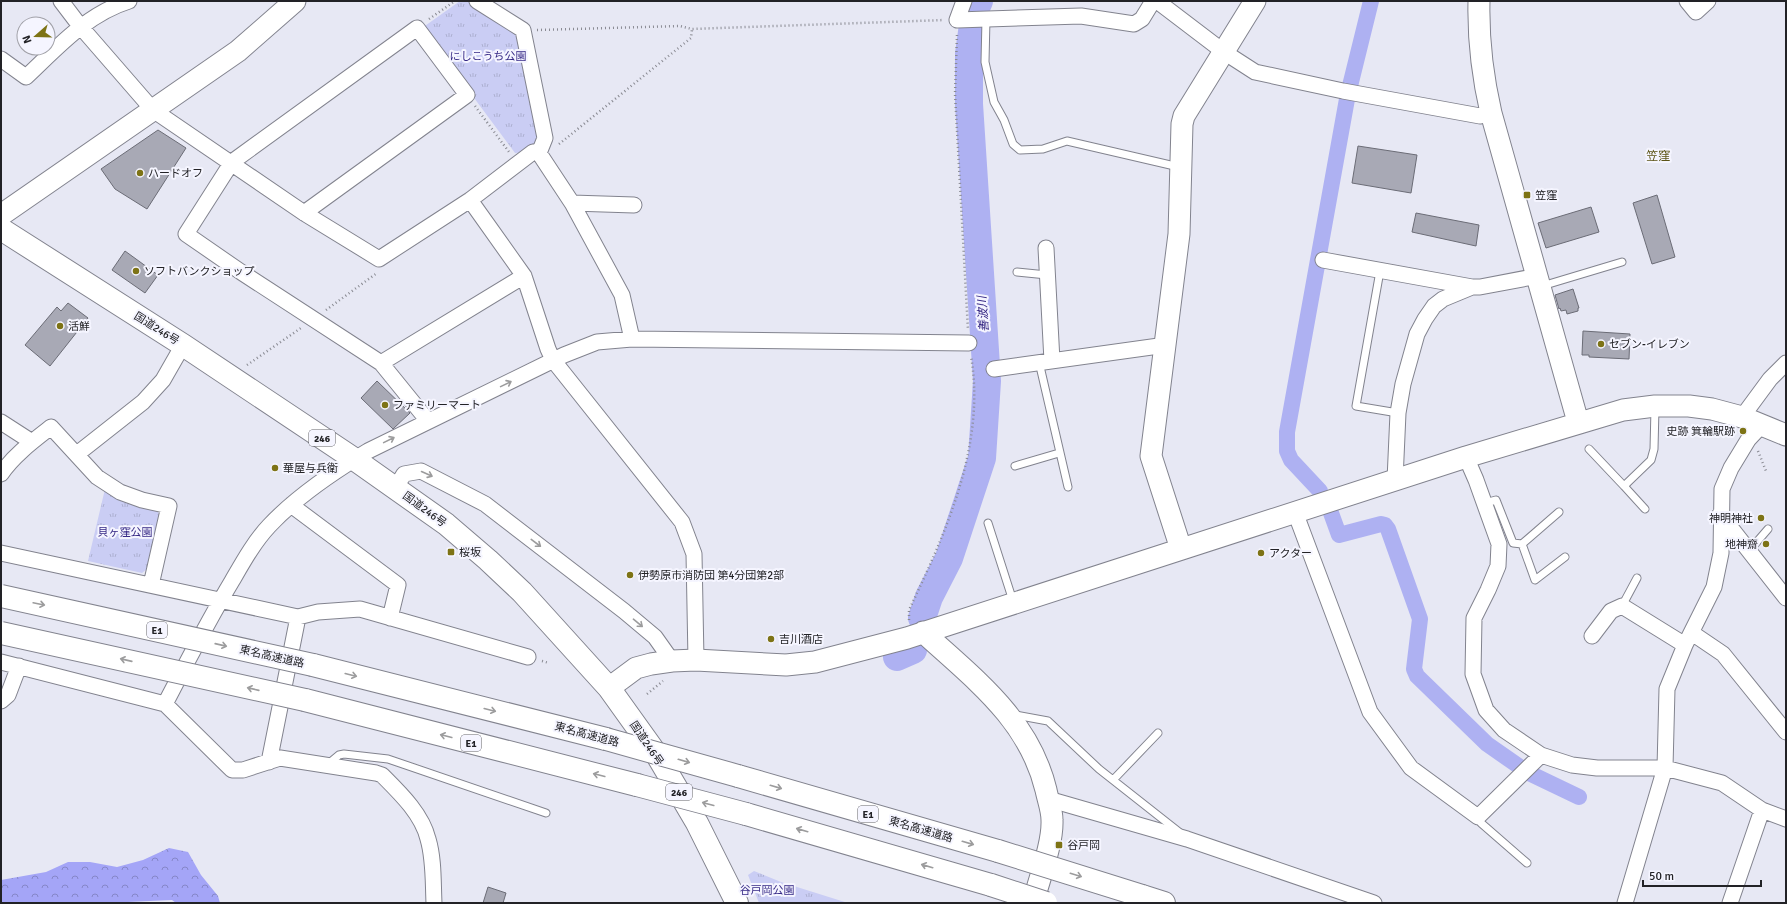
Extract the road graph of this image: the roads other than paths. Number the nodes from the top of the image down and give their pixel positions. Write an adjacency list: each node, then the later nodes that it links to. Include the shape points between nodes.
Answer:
1 (61, 1): 13 (street)
2 (129, 1): 13 (street, via 112,6)
3 (295, 1): 16 (street, via 238,51)
4 (477, 1): 18 (street, via 522,30 545,138)
5 (964, 1): 12 (street, via 960,20)
6 (1154, 1): 12 (street, via 1142,19 1134,24 1081,16)
7 (1157, 1): 14 (street)
8 (1255, 1): 14 (street)
9 (1479, 1): 17 (street, via 1478,33 1483,77)
10 (1687, 1): 11 (street, via 1696,12)
11 (1708, 1)
12 (982, 20): 20 (lane, via 985,62 994,102 1013,144 1020,150 1043,149 1067,141)
13 (80, 26): 15 (street, via 26,77); 16 (street)
14 (1224, 52): 17 (street, via 1255,72 1473,115); 20 (street, via 1184,116)
15 (1, 59)
16 (153, 110): 19 (street); 25 (street)
17 (1491, 113): 34 (street)
18 (539, 153): 21 (street, via 533,152); 22 (street)
19 (232, 162): 24 (street); 24 (street, via 417,28 467,95); 42 (street, via 186,234)
20 (1181, 168): 39 (street, via 1179,234)
21 (470, 200): 24 (street, via 379,259); 33 (street)
22 (572, 203): 23 (street); 36 (street, via 622,295)
23 (634, 205)
24 (304, 212)
25 (1, 215)
26 (1, 229): 38 (highway, 国道246号 / 246)
27 (1046, 248): 32 (street)
28 (1324, 260): 30 (street)
29 (1622, 262): 34 (lane)
30 (1380, 271): 35 (street); 46 (lane, via 1356,406)
31 (1017, 272): 32 (lane)
32 (1047, 275): 41 (street)
33 (524, 276): 40 (street); 42 (street)
34 (1539, 282): 35 (street); 50 (street)
35 (1472, 287): 46 (street, via 1443,299 1434,306 1425,319 1417,334)
36 (632, 339): 37 (street); 40 (street, via 597,342)
37 (969, 343)
38 (183, 345): 56 (street, via 163,380 143,402); 58 (highway, 国道246号 / 246)
39 (1166, 345): 41 (street); 74 (street, via 1151,456)
40 (553, 360): 48 (street, one-way to 40); 92 (street, via 682,522 694,554)
41 (1046, 362): 44 (street); 55 (lane)
42 (381, 363): 48 (street)
43 (1786, 363): 47 (street, via 1770,379)
44 (994, 369)
45 (1655, 406): 47 (street, via 1689,406); 50 (street, via 1623,410); 62 (lane, via 1654,449 1651,460)
46 (1398, 413): 61 (street)
47 (1742, 417): 51 (street)
48 (428, 421): 58 (street, one-way to 48)
49 (1, 422): 53 (street)
50 (1578, 422): 57 (street)
51 (1762, 425): 52 (street); 70 (street, via 1748,440 1731,468 1722,489)
52 (1786, 435)
53 (32, 442): 56 (street, via 51,427); 60 (street)
54 (1589, 449): 62 (lane)
55 (1060, 453): 59 (lane); 64 (lane)
56 (77, 454): 79 (street, via 97,477 120,492 169,506)
57 (1466, 457): 61 (street); 65 (street)
58 (354, 459): 63 (highway, 国道246号 / 246); 66 (street)
59 (1015, 466)
60 (1, 474)
61 (1395, 480): 68 (street)
62 (1624, 486): 67 (lane)
63 (396, 487): 95 (street, one-way to 95, via 404,474 421,471 485,504 655,637); 96 (highway, 国道246号 / 246, via 446,524 522,592)
64 (1068, 487)
65 (1485, 503): 73 (lane, via 1496,500 1513,543); 102 (street, via 1499,544 1498,566 1474,618 1473,674 1486,710 1504,730)
66 (291, 505): 82 (street, via 269,526 248,554); 86 (street, via 398,585)
67 (1645, 509)
68 (1295, 512): 74 (street); 110 (street, via 1370,712 1411,768)
69 (1559, 512): 73 (lane)
70 (1720, 514): 75 (street); 90 (street, via 1721,553 1714,587)
71 (988, 523): 83 (lane)
72 (1768, 528): 75 (lane)
73 (1522, 544): 77 (lane, via 1535,580)
74 (1181, 549): 83 (street)
75 (1748, 552): 81 (street)
76 (1, 553): 79 (street)
77 (1565, 557)
78 (1637, 578): 84 (lane)
79 (152, 585): 82 (street)
80 (1, 596): 118 (highway, 東名高速道路 / E1, one-way to 118, bridge, via 313,665 606,739 998,851)
81 (1786, 598)
82 (220, 600): 85 (street); 98 (street)
83 (1014, 604): 87 (street)
84 (1622, 606): 89 (street, via 1611,611); 90 (street)
85 (298, 617): 86 (street, via 318,612 360,609); 103 (street)
86 (390, 618): 91 (street)
87 (923, 632): 92 (street, via 815,662 786,665); 99 (street, via 996,699)
88 (1, 633): 117 (highway, E1, one-way to 88, bridge, via 746,814 637,785 305,700)
89 (1592, 636)
90 (1688, 639): 100 (street, via 1723,654); 105 (street, via 1667,689)
91 (528, 657)
92 (696, 660): 95 (street)
93 (1, 662): 94 (street)
94 (19, 666): 97 (street, via 8,695); 98 (street)
95 (668, 670): 96 (street, via 636,668)
96 (609, 688): 115 (highway, 国道246号 / 246, via 656,755 697,823)
97 (1, 701)
98 (165, 704): 103 (street, via 232,770 243,770)
99 (1008, 714): 106 (lane, via 1048,721); 107 (street, via 1034,755)
100 (1786, 732)
101 (1158, 733): 106 (lane)
102 (1541, 756): 105 (street, via 1585,767); 110 (street)
103 (268, 762): 104 (street, via 284,758)
104 (325, 766): 109 (lane, via 344,754 388,759); 114 (street, via 382,775 412,808 429,839)
105 (1665, 768): 108 (street, via 1722,784); 120 (street)
106 (1113, 780): 112 (lane)
107 (1048, 799): 112 (street); 116 (street, via 1052,820 1051,836)
108 (1762, 810): 111 (street); 121 (street)
109 (546, 813)
110 (1478, 817): 113 (lane, via 1481,823)
111 (1786, 819)
112 (1187, 839): 119 (street)
113 (1527, 863)
114 (434, 903)
115 (737, 903)
116 (1032, 903)
117 (1046, 903)
118 (1164, 903)
119 (1374, 903)
120 (1625, 903)
121 (1730, 903)

